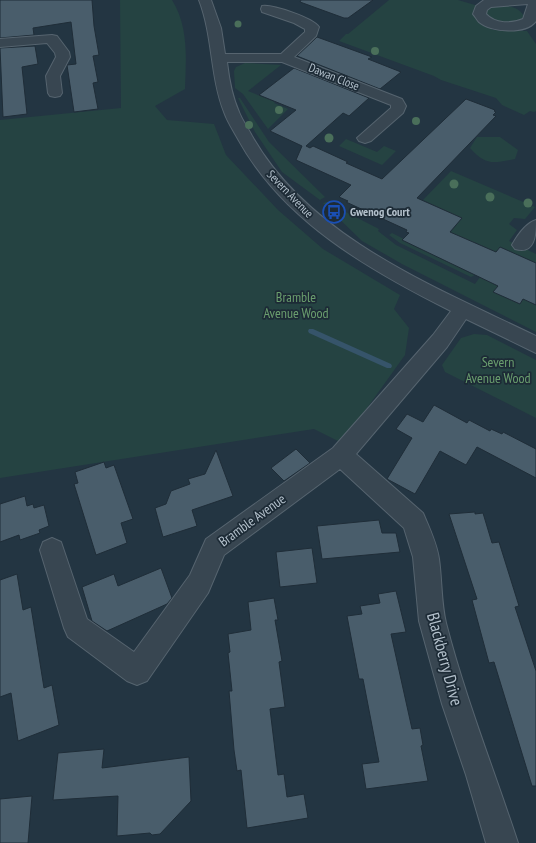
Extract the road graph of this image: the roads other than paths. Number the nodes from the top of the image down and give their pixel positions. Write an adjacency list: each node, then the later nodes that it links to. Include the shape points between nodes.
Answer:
1 (205, 0): 8 (street, Severn Avenue, via 215,30)
2 (533, 0): 3 (street, via 488,4 483,6 479,13 482,18 494,24 506,27 519,26 529,21)
3 (536, 0)
4 (267, 9): 9 (street, via 312,27 311,33)
5 (60, 26): 6 (street)
6 (52, 39): 7 (street); 10 (street, via 63,57 53,76)
7 (0, 43)
8 (219, 58): 9 (street, Dawan Close); 14 (street, Severn Avenue, via 224,92 232,115 254,154 281,187 329,231 359,251 392,272)
9 (284, 58): 11 (street, Dawan Close, via 397,102 398,110)
10 (55, 93)
11 (365, 138)
12 (536, 226): 13 (street)
13 (521, 245)
14 (464, 309): 15 (street, Severn Avenue); 16 (street, Bramble Avenue, via 440,341)
15 (536, 345)
16 (341, 455): 17 (street, Bramble Avenue, via 215,547 199,584 137,671 77,628); 18 (street, Blackberry Drive, via 414,521 426,557 432,621 456,704)
17 (52, 550)
18 (502, 843)

